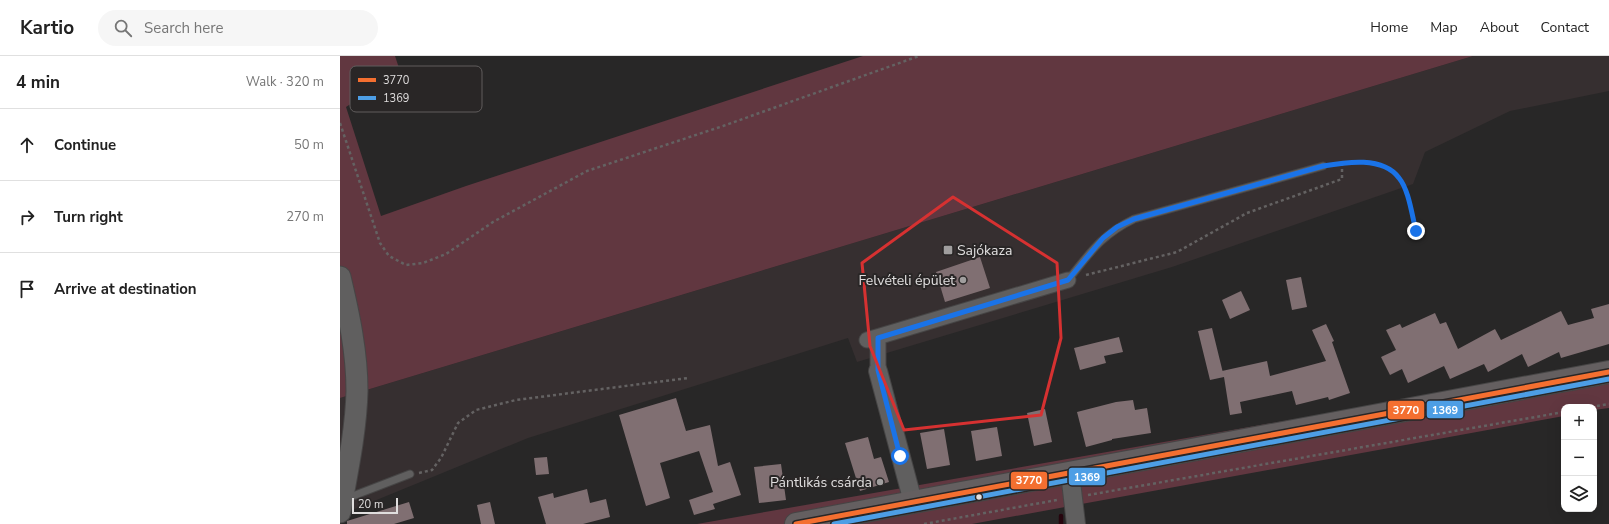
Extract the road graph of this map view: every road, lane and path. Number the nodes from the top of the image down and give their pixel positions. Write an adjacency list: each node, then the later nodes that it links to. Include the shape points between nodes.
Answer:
1 (919, 56): 2 (path, via 587,171 493,222 446,254 423,263 406,265 389,256 380,243)
2 (340, 123)
3 (1342, 162): 4 (path); 5 (path, via 1373,163 1388,168 1399,177 1404,186); 7 (path, via 1342,180 1248,213 1177,252)
4 (1323, 166): 7 (lane, via 1134,219 1117,227 1103,238)
5 (1416, 231)
6 (340, 277): 14 (main road, via 353,336 357,392)
7 (1068, 280): 8 (street, via 872,339)
8 (878, 370): 18 (street)
9 (1609, 372): 15 (main road)
10 (688, 378): 16 (path, via 516,400 476,410 458,423 432,470)
11 (1609, 404): 12 (path)
12 (1597, 406)
13 (1561, 413): 17 (path)
14 (344, 461): 19 (main road)
15 (1070, 473): 17 (street); 18 (main road)
16 (410, 474): 19 (lane)
17 (1073, 498): 21 (path); 22 (street)
18 (913, 502): 20 (main road)
19 (341, 506)
20 (796, 524)
21 (924, 524)
22 (1076, 524)

